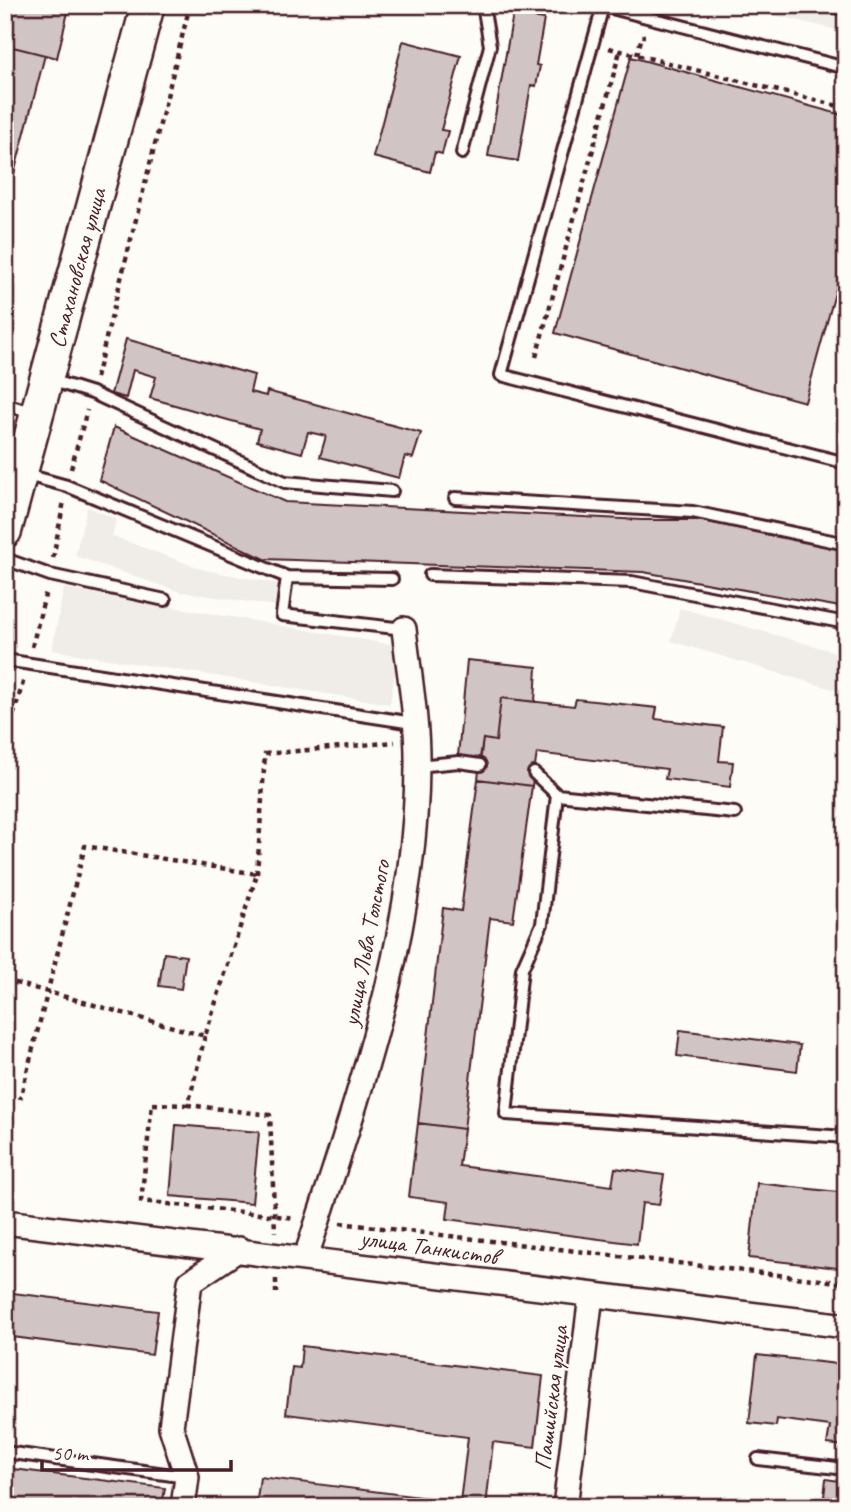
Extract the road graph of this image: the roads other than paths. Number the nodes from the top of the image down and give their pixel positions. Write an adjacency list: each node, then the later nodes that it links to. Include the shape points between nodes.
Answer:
1 (148, 5): 8 (main road, Стахановская улица)
2 (483, 5): 7 (lane, via 490,46)
3 (830, 5): 5 (lane)
4 (601, 6): 6 (lane); 11 (lane, via 501,375)
5 (846, 10)
6 (846, 68)
7 (462, 153)
8 (47, 379): 10 (main road, Стахановская улица); 13 (lane, via 92,393 285,482)
9 (5, 404): 10 (lane)
10 (37, 414): 12 (main road, Стахановская улица)
11 (846, 463)
12 (20, 474): 15 (main road, Стахановская улица); 19 (lane, via 67,486)
13 (392, 491)
14 (455, 498): 16 (lane, via 693,512)
15 (5, 531)
16 (846, 544)
17 (5, 559): 21 (lane, via 50,575)
18 (430, 575): 22 (lane, via 632,582)
19 (287, 577): 20 (lane); 23 (lane, via 282,615)
20 (392, 579)
21 (165, 600)
22 (846, 623)
23 (404, 629): 25 (street, улица Льва Толстого)
24 (5, 660): 25 (lane)
25 (414, 731): 27 (street, улица Льва Толстого)
26 (480, 765): 27 (lane)
27 (417, 766): 34 (street, улица Льва Толстого, via 407,891 379,1030)
28 (534, 773): 29 (lane)
29 (557, 795): 30 (lane); 31 (lane, via 542,924 522,969 506,1114)
30 (735, 813)
31 (846, 1137)
32 (5, 1222): 33 (street, улица Танкистов)
33 (239, 1249): 34 (street, улица Танкистов); 40 (street, via 190,1282 170,1427)
34 (306, 1257): 35 (street, улица Танкистов)
35 (591, 1295): 36 (street, улица Танкистов); 42 (street, Пашийская улица)
36 (846, 1326)
37 (5, 1452): 40 (lane)
38 (758, 1459): 39 (lane)
39 (846, 1469)
40 (187, 1477): 41 (street)
41 (183, 1507)
42 (565, 1507)

